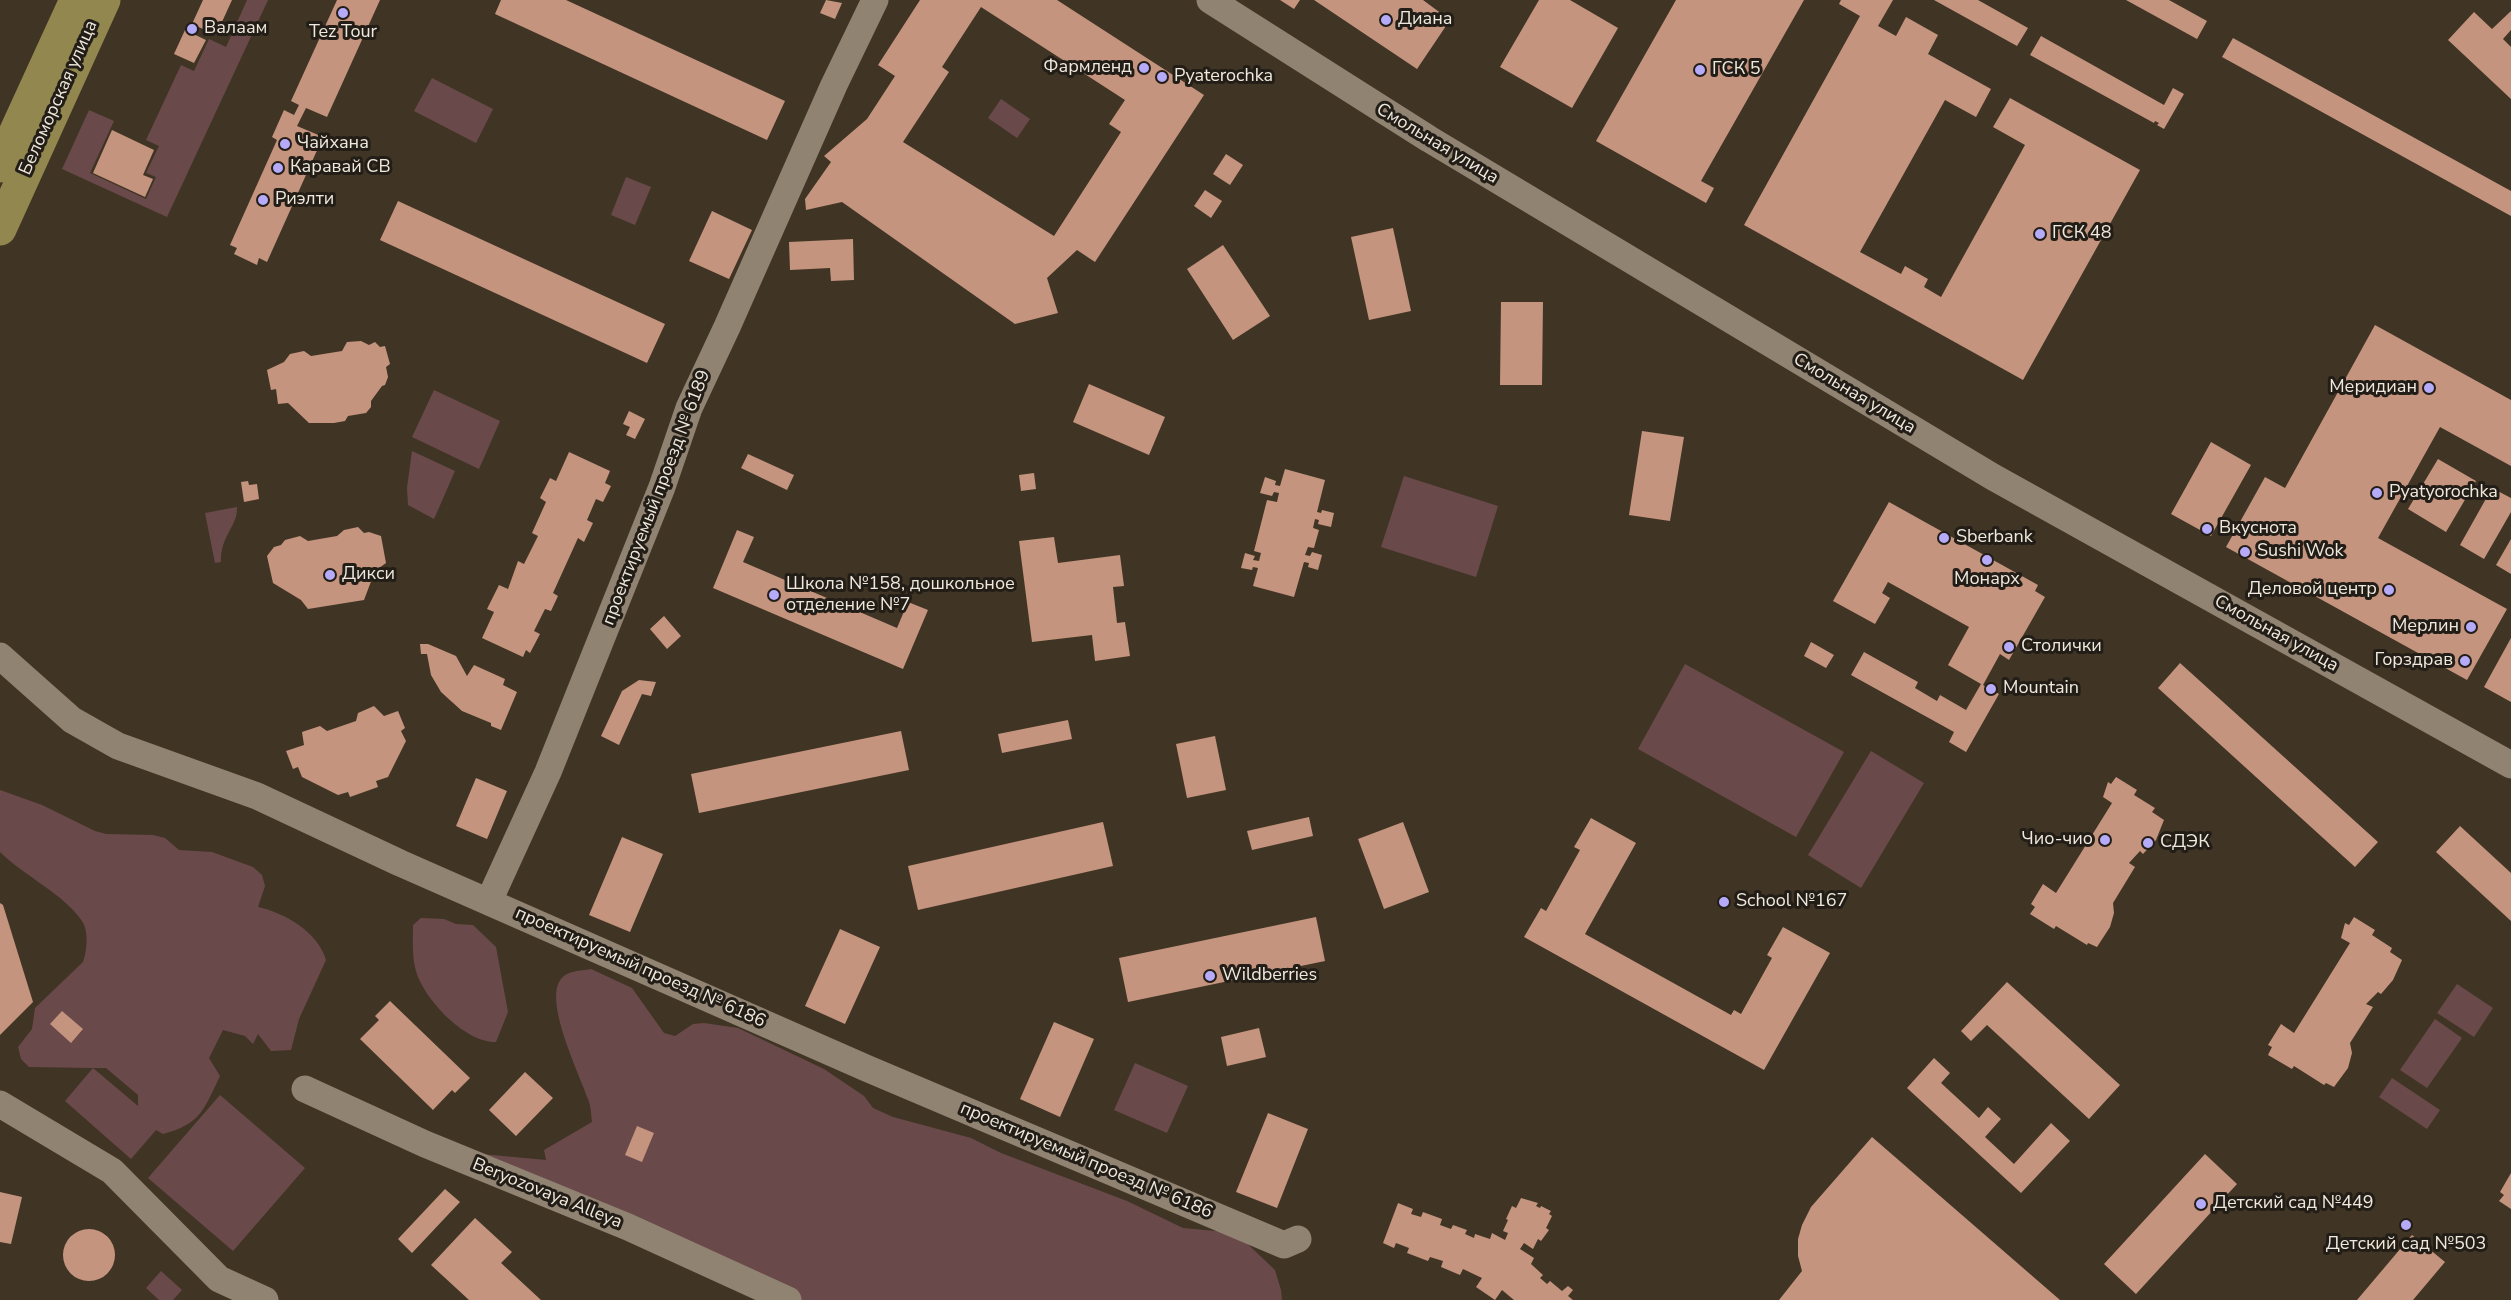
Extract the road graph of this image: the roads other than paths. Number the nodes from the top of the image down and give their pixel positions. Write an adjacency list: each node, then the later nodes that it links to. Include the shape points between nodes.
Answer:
1 (76, 0): 5 (main road, Беломорская улица)
2 (104, 0): 6 (main road, Беломорская улица)
3 (875, 0): 9 (street, проектируемый проезд № 6189, via 689,408 662,487 548,772)
4 (1210, 0): 8 (street, Смольная улица, via 1429,139 1994,477)
5 (0, 166)
6 (0, 230)
7 (0, 656): 9 (street, проектируемый проезд № 6186, via 72,720 118,746 256,796)
8 (2511, 765)
9 (489, 901): 12 (street, проектируемый проезд № 6186, via 866,1068 1284,1245)
10 (305, 1089): 14 (street, Beryozovaya Alleya)
11 (0, 1104): 13 (street, via 112,1171 219,1279)
12 (1298, 1239)
13 (265, 1300)
14 (788, 1300)

